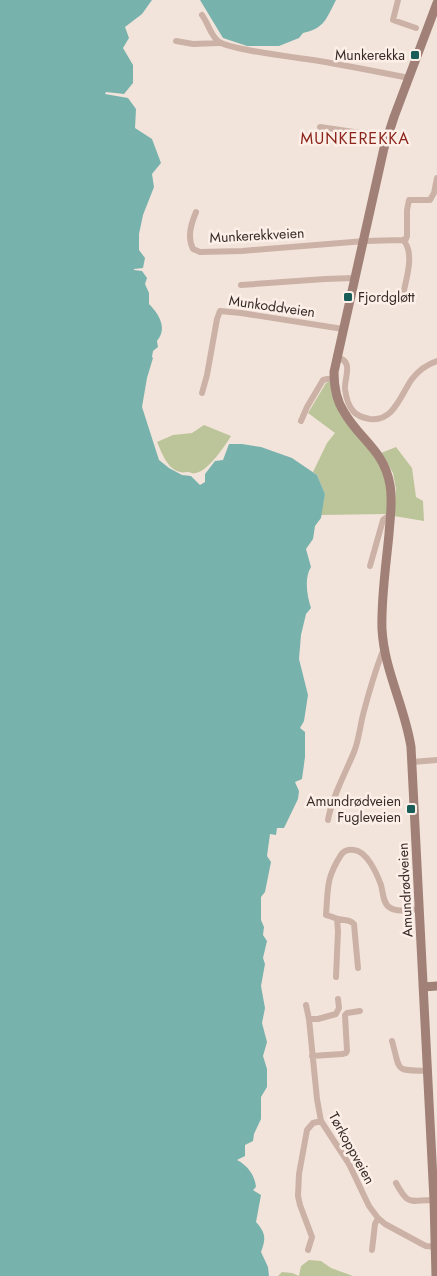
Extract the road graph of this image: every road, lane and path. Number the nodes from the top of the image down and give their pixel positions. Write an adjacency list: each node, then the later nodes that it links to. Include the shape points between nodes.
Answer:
1 (398, 0): 4 (street, via 393,20)
2 (437, 4): 7 (main road)
3 (202, 16): 6 (street)
4 (416, 28)
5 (176, 41): 6 (street)
6 (220, 43): 7 (street)
7 (409, 78): 9 (main road)
8 (320, 127): 9 (street)
9 (388, 137): 13 (main road)
10 (437, 178): 12 (street, via 430,200 409,200 406,239)
11 (196, 212): 13 (street, Munkerekkveien, via 190,240 197,251 276,249)
12 (403, 240): 13 (street, Munkerekkveien); 16 (street, via 409,257)
13 (362, 241): 14 (main road)
14 (354, 278): 15 (street); 17 (main road)
15 (241, 285)
16 (402, 300)
17 (343, 329): 18 (main road); 21 (street, Munkoddveien, via 220,311)
18 (336, 357): 19 (street, via 346,364 345,389 350,407 356,414 372,419 388,414 416,375); 20 (main road, Amundrødveien)
19 (437, 361)
20 (334, 379): 22 (street, via 323,380); 23 (main road, Amundrødveien, via 336,396 349,421 384,466 390,485)
21 (202, 393)
22 (301, 421)
23 (391, 516): 24 (street, via 383,520); 25 (main road, Amundrødveien, via 382,617)
24 (370, 566)
25 (385, 650): 27 (main road, Amundrødveien, via 407,726); 28 (street, Amundrødveien, via 366,701 354,751)
26 (437, 760): 27 (street)
27 (412, 762): 29 (main road, Amundrødveien)
28 (328, 820)
29 (420, 910): 30 (street, via 390,908 366,857 357,850 348,849 334,866 328,883 326,915); 34 (main road, Amundrødveien)
30 (337, 919): 31 (street, via 354,924); 32 (street)
31 (358, 968)
32 (336, 977)
33 (437, 986): 34 (main road)
34 (423, 987): 41 (main road, Amundrødveien)
35 (338, 999): 38 (street, via 340,1006 336,1014)
36 (306, 1005): 38 (street, Tørkoppveien)
37 (360, 1011): 40 (street, via 345,1015 346,1053)
38 (309, 1019): 40 (street, Tørkoppveien)
39 (392, 1040): 41 (street, via 400,1068)
40 (312, 1056): 42 (street, Tørkoppveien)
41 (428, 1071): 44 (main road, Amundrødveien)
42 (321, 1121): 46 (street, Tørkoppveien); 48 (street, via 313,1123 307,1130 299,1174 298,1196 312,1237)
43 (396, 1183): 44 (street, via 409,1201)
44 (434, 1200): 45 (main road, Amundrødveien)
45 (436, 1212): 47 (main road, Amundrødveien)
46 (378, 1218): 47 (street, Tørkoppveien, via 426,1246); 49 (street)
47 (436, 1246): 50 (main road, Amundrødveien)
48 (308, 1250)
49 (372, 1250)
50 (436, 1276)

